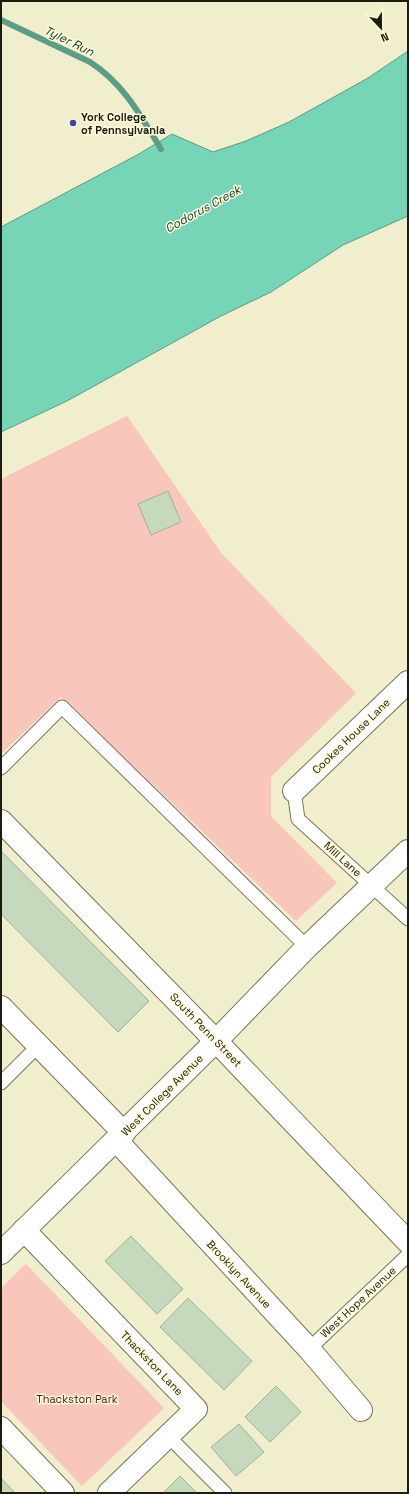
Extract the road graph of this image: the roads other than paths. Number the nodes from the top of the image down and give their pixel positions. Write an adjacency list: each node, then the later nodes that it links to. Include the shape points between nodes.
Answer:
1 (408, 682): 3 (street, Cookes House Lane)
2 (1, 768): 8 (lane, via 62,707)
3 (294, 791): 6 (lane, Mill Lane, via 298,818)
4 (1, 821): 10 (street, South Penn Street)
5 (408, 851): 6 (street, West College Avenue)
6 (372, 886): 7 (lane, Mill Lane); 8 (street, West College Avenue)
7 (408, 919)
8 (307, 947): 10 (street, West College Avenue)
9 (1, 1007): 11 (street, Brooklyn Avenue)
10 (216, 1041): 13 (street, West College Avenue); 15 (street, South Penn Street)
11 (39, 1046): 12 (lane); 13 (street, Brooklyn Avenue)
12 (1, 1083)
13 (120, 1136): 14 (street, West College Avenue); 18 (street, Brooklyn Avenue)
14 (24, 1230): 16 (street, West College Avenue); 21 (street, Thackston Lane, via 196,1409)
15 (408, 1242)
16 (1, 1253)
17 (408, 1256): 18 (lane, West Hope Avenue)
18 (309, 1349): 19 (street, Brooklyn Avenue)
19 (361, 1410)
20 (1, 1428): 22 (street)
21 (169, 1437): 23 (street, Thackston Lane); 24 (lane)
22 (63, 1493)
23 (109, 1493)
24 (225, 1493)

